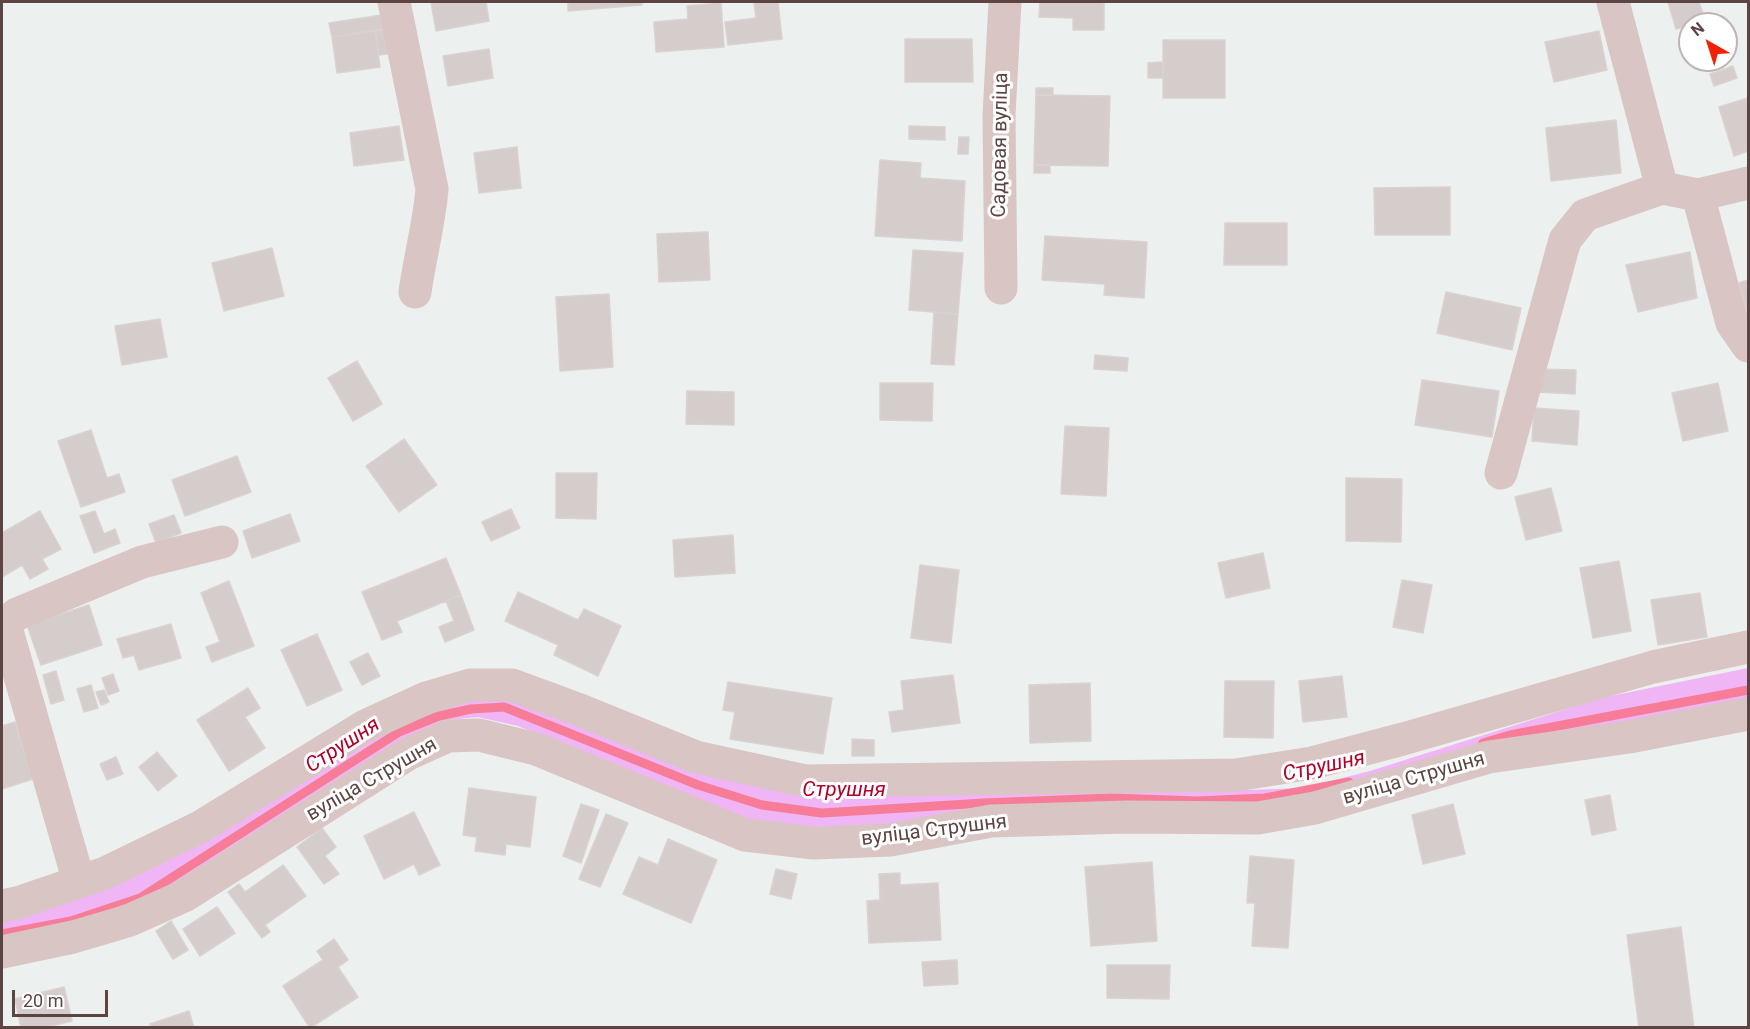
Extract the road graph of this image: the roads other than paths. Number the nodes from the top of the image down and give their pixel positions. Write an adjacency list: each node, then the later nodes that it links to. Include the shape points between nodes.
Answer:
1 (394, 2): 8 (street, via 432,189)
2 (1005, 2): 7 (street, Садовая вуліца, via 999,115)
3 (1613, 2): 5 (street)
4 (1749, 183): 6 (street)
5 (1662, 188): 6 (street); 10 (street, via 1585,216 1565,240)
6 (1698, 195): 9 (street, via 1732,323)
7 (1001, 288)
8 (415, 292)
9 (1749, 346)
10 (1501, 473)
11 (222, 542): 14 (street, via 142,562 17,614 5,624)
12 (1749, 647): 14 (street, via 1653,667 1312,763 1236,775 806,781 696,757 512,685 470,685 426,698 365,726 200,827)
13 (1749, 714): 16 (street, вуліца Струшня, via 1629,737 1489,757 1315,808 1258,818 991,821 890,840 814,843 744,835 536,748 479,735 448,736 408,754 184,896 114,925)
14 (79, 882): 15 (street)
15 (2, 906)
16 (2, 952)

